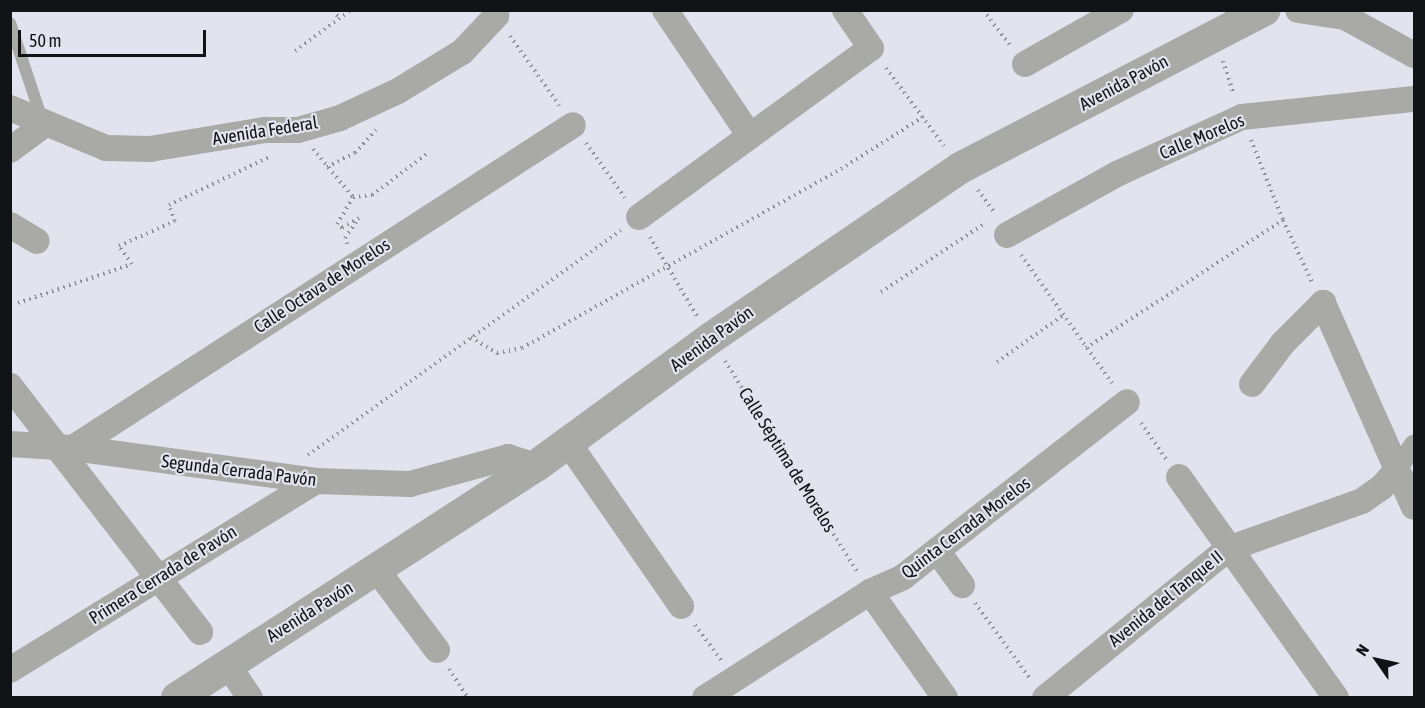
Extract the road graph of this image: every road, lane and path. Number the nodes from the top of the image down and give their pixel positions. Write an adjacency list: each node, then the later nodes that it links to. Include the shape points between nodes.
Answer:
1 (333, 10): 9 (path)
2 (351, 10): 9 (path)
3 (665, 10): 22 (street)
4 (845, 10): 22 (street, via 871,48)
5 (1121, 10): 14 (street)
6 (1264, 10): 11 (street, Avenida Pavón)
7 (1299, 10): 13 (street, via 1345,16)
8 (496, 16): 21 (street, Avenida Federal, via 462,52 398,91 340,118)
9 (340, 19): 12 (path)
10 (10, 23): 19 (lane)
11 (1216, 34): 18 (path); 38 (street, Avenida Pavón, via 960,168)
12 (294, 51)
13 (1414, 55)
14 (1026, 64)
15 (1414, 99): 18 (street, Calle Morelos)
16 (10, 108): 19 (street, Avenida Federal)
17 (923, 117): 32 (path, via 841,169)
18 (1242, 117): 27 (path); 29 (street, Calle Morelos)
19 (44, 125): 21 (street, Avenida Federal, via 106,148 150,149 265,130); 23 (street)
20 (573, 125): 31 (street, Calle Octava de Morelos)
21 (298, 130): 25 (path); 34 (path, via 294,145 169,205 175,220 119,246 132,264)
22 (750, 136): 26 (street)
23 (10, 150)
24 (429, 152): 25 (path, via 372,195)
25 (353, 198): 31 (path, via 337,225 342,228 359,218 345,238 347,245 354,249 363,242)
26 (639, 217): 32 (path, Calle Séptima de Morelos); 37 (path)
27 (1283, 220): 35 (path); 39 (path)
28 (10, 225): 30 (street)
29 (1002, 225): 33 (path)
30 (38, 242)
31 (370, 254): 47 (street, Calle Octava de Morelos)
32 (667, 267): 37 (path, via 522,348 497,352); 38 (path, Calle Séptima de Morelos)
33 (881, 292)
34 (18, 303)
35 (1323, 303): 41 (street); 49 (street)
36 (1062, 316): 40 (path)
37 (471, 337): 51 (path)
38 (711, 339): 45 (street, Avenida Pavón); 59 (path, Calle Séptima de Morelos)
39 (1086, 348)
40 (996, 362)
41 (1252, 384)
42 (10, 386): 47 (street)
43 (1127, 402): 50 (path); 55 (street, Quinta Cerrada Morelos)
44 (10, 444): 47 (street, Segunda Cerrada Pavón)
45 (569, 444): 48 (street, Avenida Pavón); 60 (street)
46 (1414, 444): 49 (street, Avenida del Tanque II)
47 (67, 447): 51 (street, Segunda Cerrada Pavón); 57 (street)
48 (536, 466): 52 (street, Segunda Cerrada Pavón, via 508,457 410,484); 56 (street, Avenida Pavón)
49 (1396, 471): 53 (street); 54 (street, Avenida del Tanque II, via 1362,501)
50 (1179, 477): 54 (street)
51 (276, 478): 52 (street, Segunda Cerrada Pavón)
52 (316, 481): 57 (street, Primera Cerrada de Pavón)
53 (1414, 507)
54 (1227, 549): 65 (street, Avenida del Tanque II); 70 (street)
55 (938, 552): 58 (street); 59 (street, Quinta Cerrada Morelos, via 903,577)
56 (377, 570): 62 (street); 66 (street, Avenida Pavón)
57 (158, 575): 61 (street); 63 (street, Primera Cerrada de Pavón)
58 (963, 585): 65 (path)
59 (870, 592): 64 (street, Quinta Cerrada Morelos); 69 (street)
60 (681, 606): 64 (path)
61 (200, 632)
62 (437, 650): 67 (path)
63 (10, 670)
64 (736, 680): 68 (street, Quinta Cerrada Morelos)
65 (1041, 693)
66 (177, 698)
67 (468, 698)
68 (705, 698)
69 (945, 698)
70 (1336, 698)

